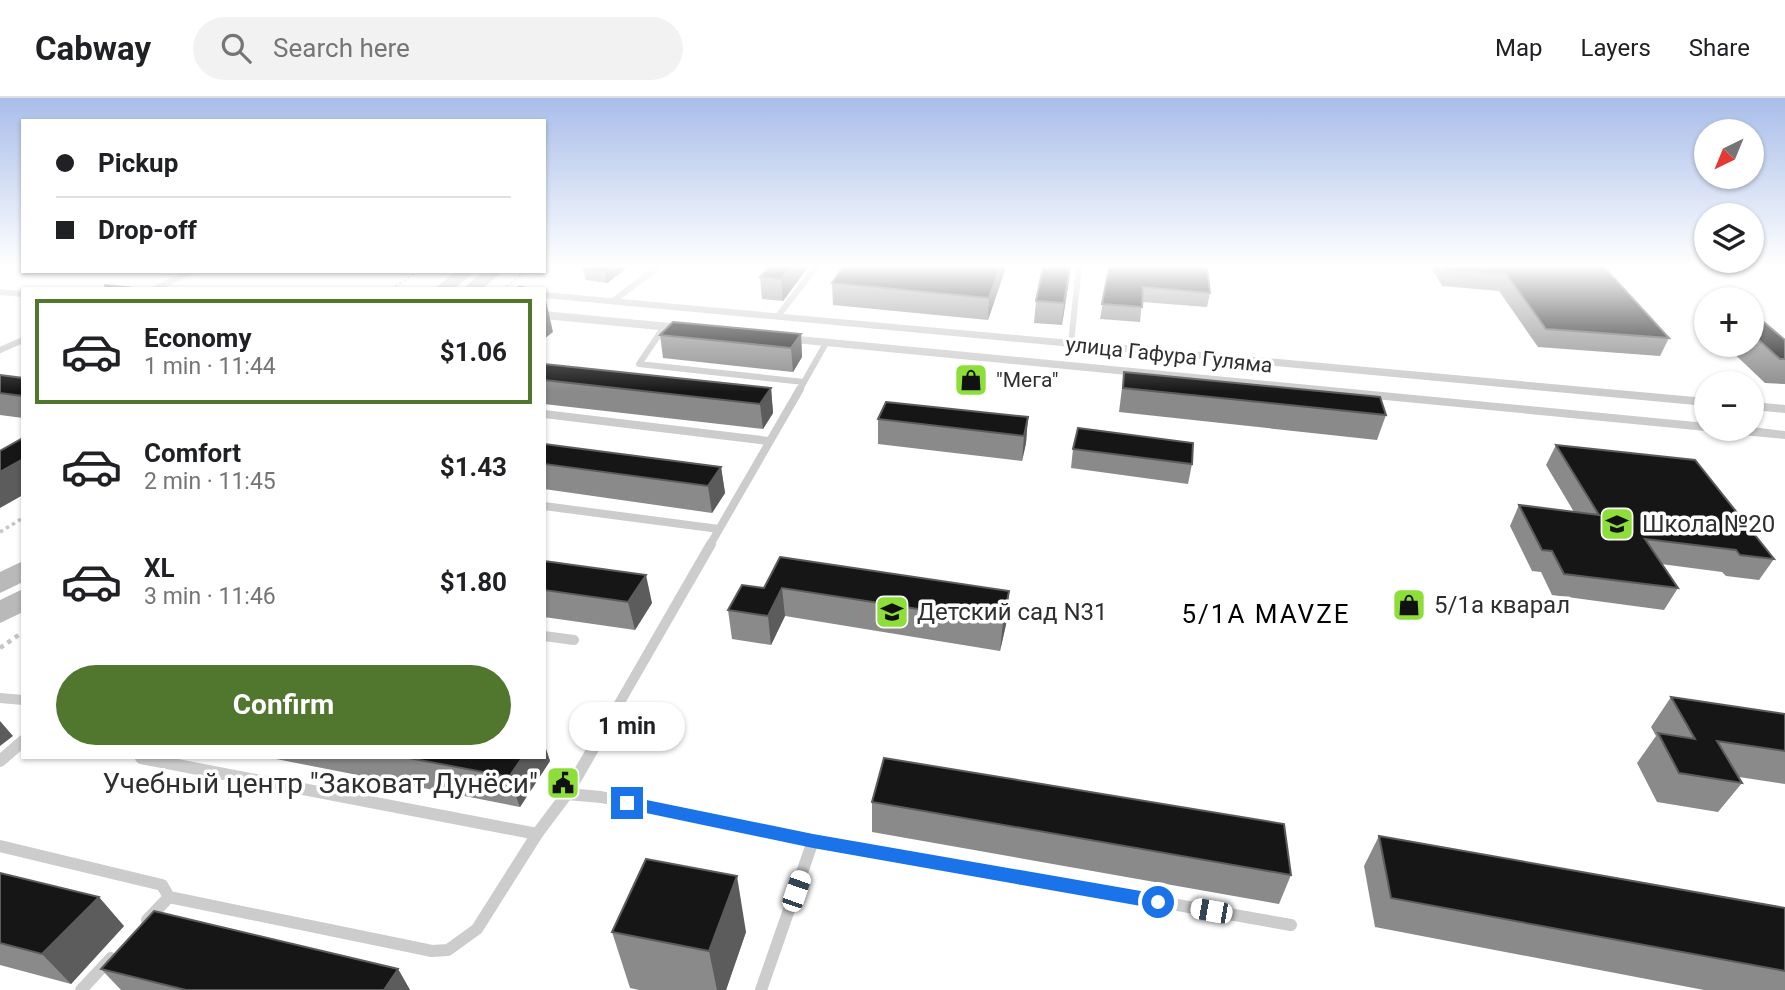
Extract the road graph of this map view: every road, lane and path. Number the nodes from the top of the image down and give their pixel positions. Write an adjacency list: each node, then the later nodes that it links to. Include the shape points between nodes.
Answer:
1 (692, 309): 5 (street)
2 (784, 309): 5 (lane)
3 (1075, 309): 11 (lane)
4 (546, 315): 6 (street)
5 (778, 317): 11 (street)
6 (664, 327): 7 (street); 13 (lane, via 639,364)
7 (705, 331)
8 (759, 336): 10 (street, улица Гафура Гуляма)
9 (21, 341): 12 (lane)
10 (826, 342): 13 (lane); 18 (street, улица Гафура Гуляма)
11 (1071, 343): 14 (street)
12 (0, 350)
13 (804, 382): 21 (lane)
14 (1694, 401)
15 (1764, 407): 16 (street)
16 (1785, 409)
17 (546, 414): 21 (lane)
18 (1694, 426)
19 (1764, 433): 20 (street)
20 (1785, 435)
21 (769, 441): 24 (lane)
22 (546, 506): 24 (lane)
23 (21, 519): 25 (path)
24 (719, 529): 39 (lane)
25 (0, 532)
26 (21, 570): 27 (main road)
27 (0, 584)
28 (21, 599): 29 (main road)
29 (0, 614)
30 (21, 633): 33 (path)
31 (546, 636): 32 (lane)
32 (574, 640)
33 (0, 648)
34 (0, 698): 35 (lane)
35 (21, 700)
36 (21, 743): 38 (lane)
37 (146, 759): 40 (lane)
38 (0, 761)
39 (567, 794): 40 (lane); 41 (lane)
40 (537, 834): 43 (lane, via 477,929 448,950 432,951)
41 (813, 841): 44 (lane); 46 (lane)
42 (0, 846): 43 (lane, via 162,885)
43 (169, 897): 45 (lane)
44 (1291, 925)
45 (81, 990)
46 (761, 990)

